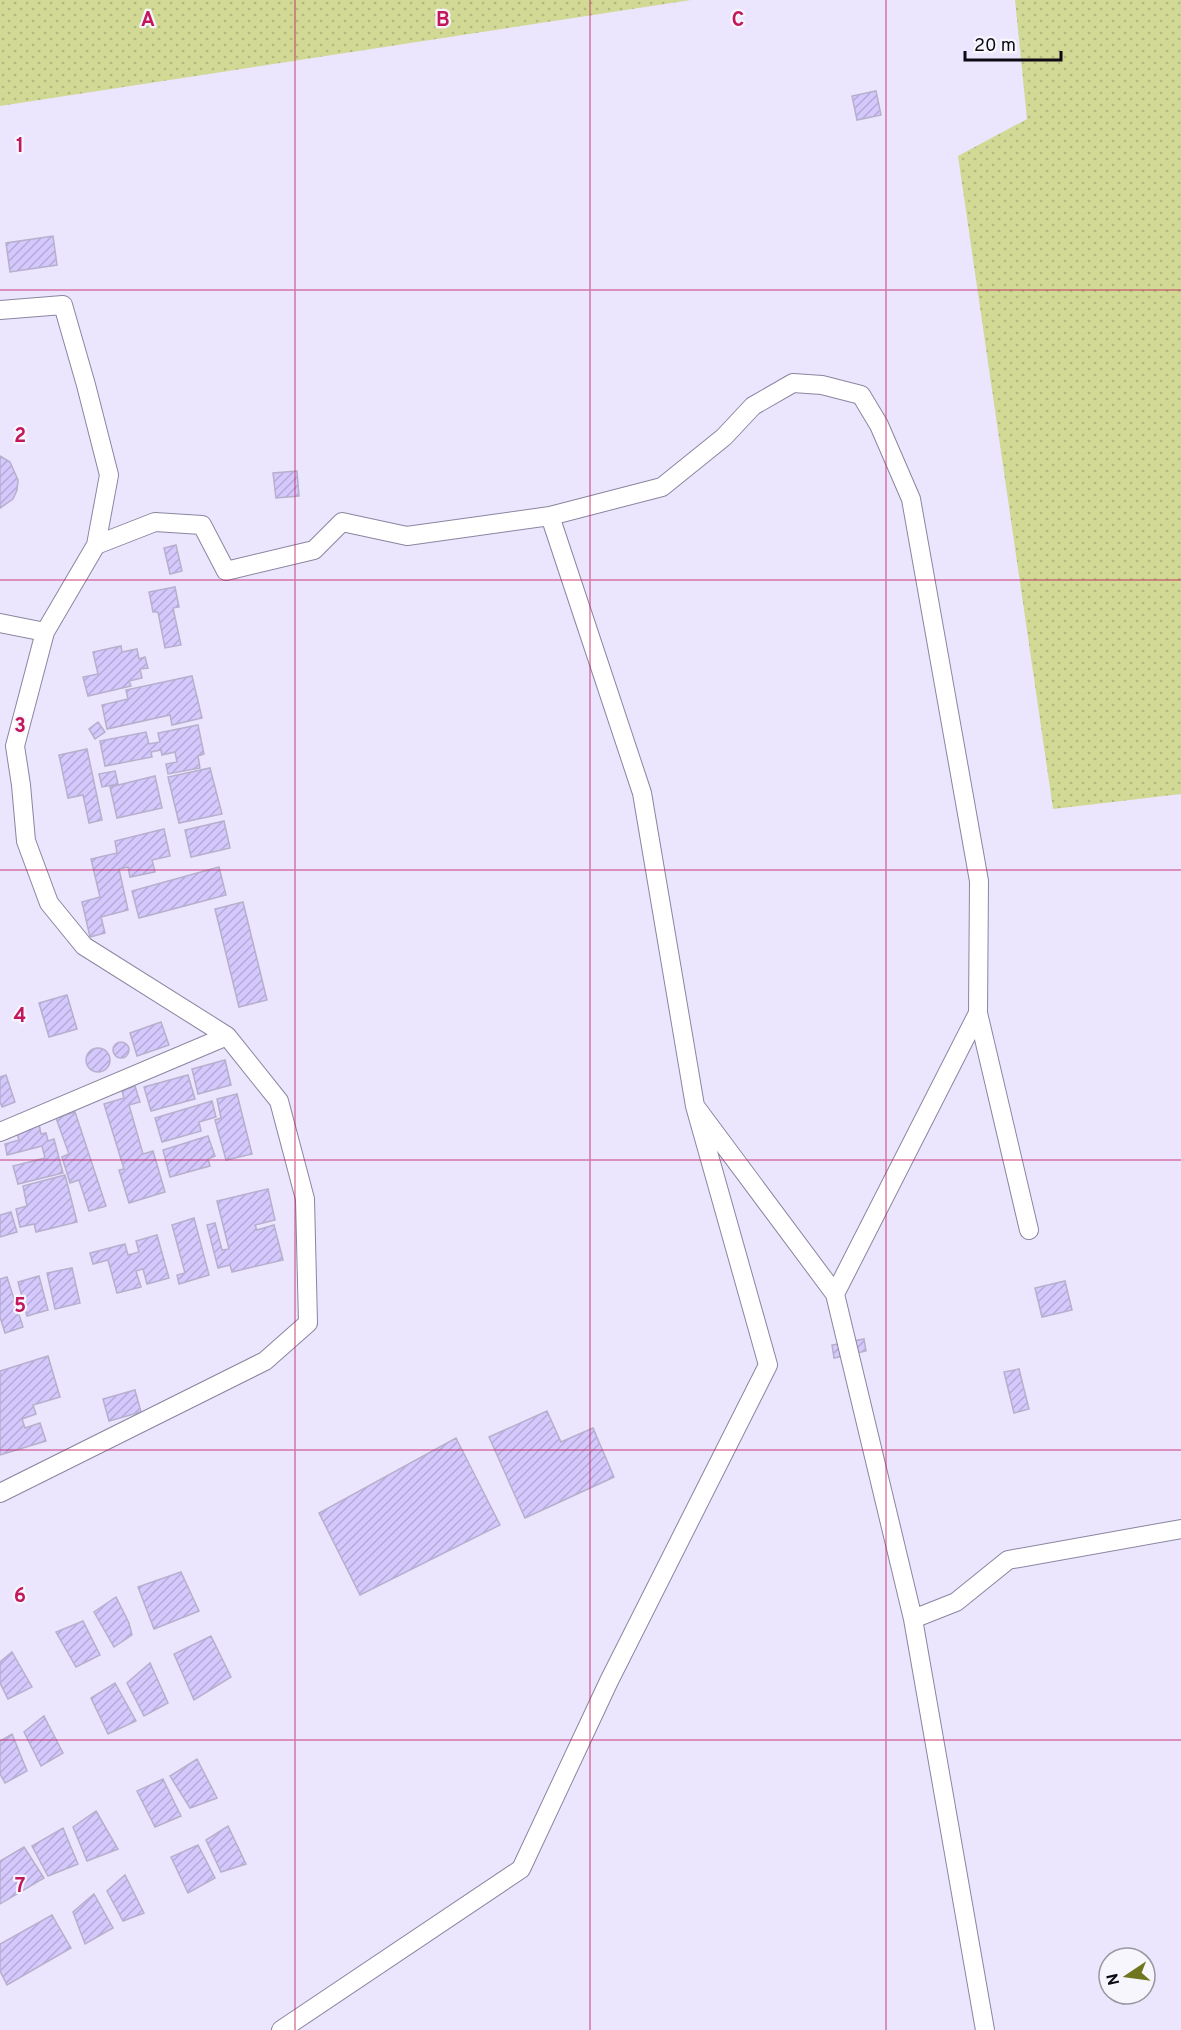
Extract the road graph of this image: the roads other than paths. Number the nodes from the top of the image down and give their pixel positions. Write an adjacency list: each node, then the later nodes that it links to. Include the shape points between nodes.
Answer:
1 (0, 310): 3 (lane, via 63,305 108,475)
2 (550, 516): 3 (lane, via 408,536 342,522 314,550 226,571 202,525 155,522); 7 (lane, via 662,487 724,436 753,406 793,383 822,385 861,395 879,425 911,499 979,881); 9 (lane, via 642,793)
3 (96, 545): 5 (lane)
4 (0, 623): 5 (lane)
5 (45, 632): 6 (lane)
6 (8, 748): 8 (lane, via 26,841 49,903 84,946)
7 (978, 1013): 11 (lane); 12 (lane)
8 (227, 1036): 10 (lane); 13 (lane, via 279,1101 305,1199 308,1323 265,1361)
9 (695, 1106): 12 (lane); 16 (lane, via 768,1365 609,1681 521,1869)
10 (0, 1132)
11 (1029, 1230)
12 (835, 1294): 15 (lane)
13 (0, 1493)
14 (1181, 1529): 15 (lane, via 1008,1560 956,1602)
15 (913, 1619): 17 (lane)
16 (281, 2030)
17 (985, 2030)

